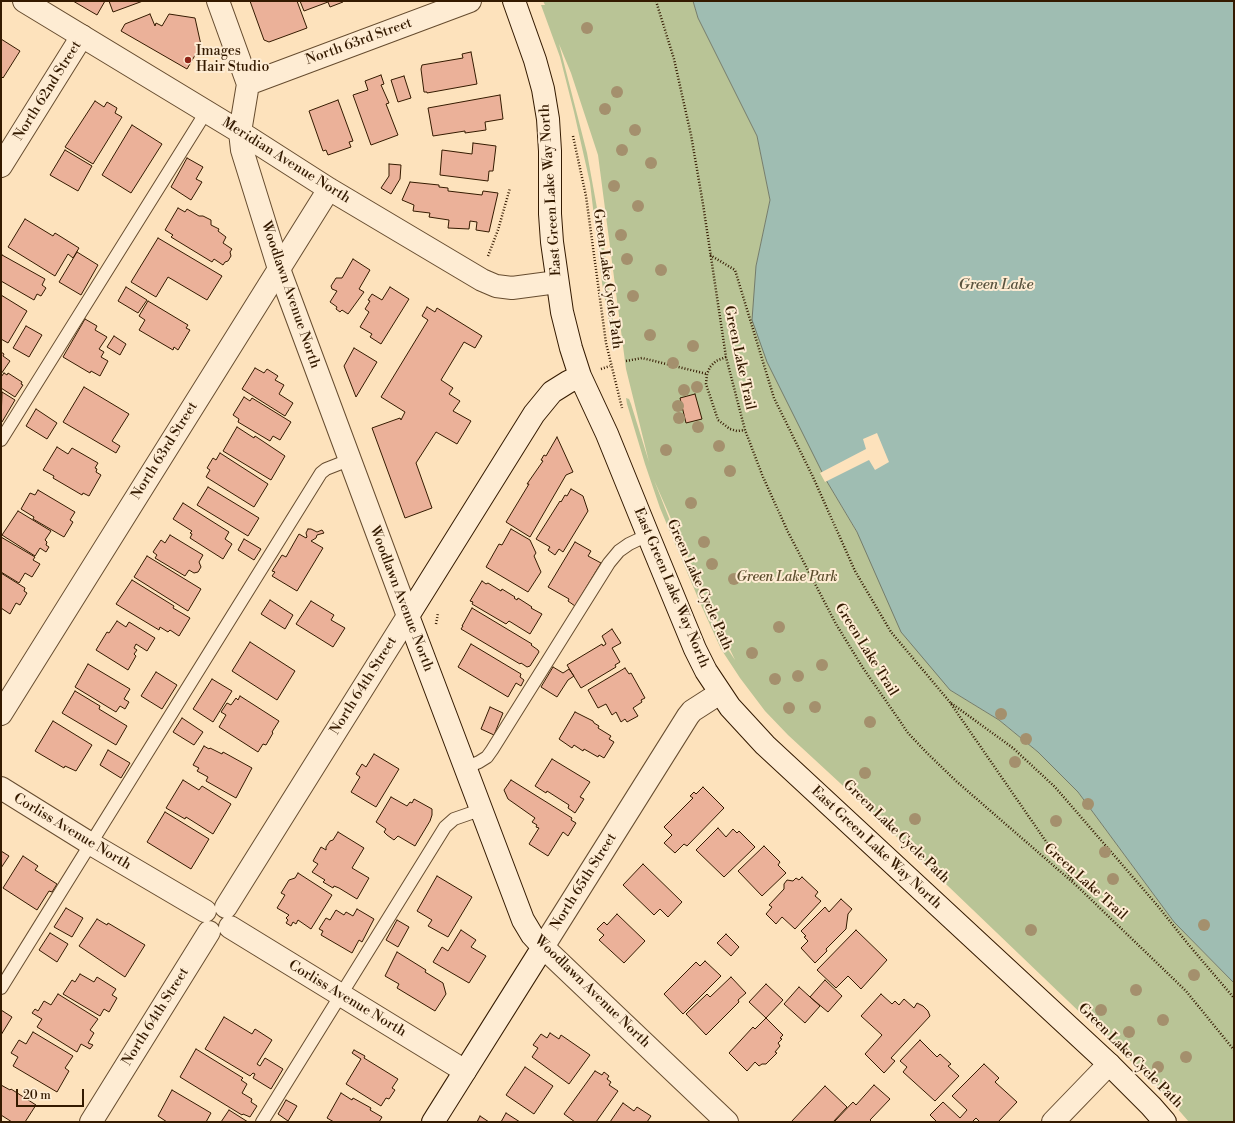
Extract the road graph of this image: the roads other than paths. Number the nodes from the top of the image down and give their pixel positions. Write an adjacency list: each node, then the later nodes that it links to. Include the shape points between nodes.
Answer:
1 (24, 1): 5 (street, Meridian Avenue North)
2 (218, 1): 6 (street, Woodlawn Avenue North)
3 (470, 1): 6 (street, North 63rd Street)
4 (514, 1): 12 (street, East Green Lake Way North, via 535,60 548,119 550,214)
5 (82, 36): 7 (street, Meridian Avenue North); 9 (street, North 62nd Street)
6 (248, 84): 8 (street, Woodlawn Avenue North)
7 (206, 112): 8 (street, Meridian Avenue North); 14 (lane)
8 (240, 132): 10 (street, Meridian Avenue North); 11 (street, Woodlawn Avenue North, via 242,150)
9 (1, 166)
10 (329, 189): 11 (street, North 63rd Street); 12 (street, Meridian Avenue North, via 496,286 512,288)
11 (279, 269): 15 (street, Woodlawn Avenue North); 19 (street, North 63rd Street)
12 (557, 282): 13 (street, East Green Lake Way North, via 571,348)
13 (580, 376): 16 (street, East Green Lake Way North, via 607,434); 17 (street, North 64th Street, via 552,392 534,414)
14 (1, 440)
15 (349, 460): 17 (street, Woodlawn Avenue North); 23 (lane, via 322,473)
16 (648, 535): 18 (street, East Green Lake Way North, via 695,649); 20 (lane, via 624,547 609,563 492,750 487,757)
17 (408, 616): 20 (street, Woodlawn Avenue North); 24 (street, North 64th Street)
18 (720, 693): 25 (street, North 65th Street, via 692,710); 28 (street, East Green Lake Way North, via 765,745)
19 (1, 714)
20 (465, 768): 22 (street, Woodlawn Avenue North)
21 (1, 788): 23 (street, Corliss Avenue North)
22 (480, 810): 25 (street, Woodlawn Avenue North, via 523,920); 27 (lane, via 454,819 444,828)
23 (90, 844): 24 (street, Corliss Avenue North); 26 (lane)
24 (217, 920): 27 (street, Corliss Avenue North); 30 (street, North 64th Street)
25 (543, 947): 29 (street, North 65th Street); 33 (street, Woodlawn Avenue North)
26 (1, 988)
27 (340, 995): 29 (street, Corliss Avenue North); 31 (lane)
28 (1108, 1064): 34 (street); 35 (street, East Green Lake Way North)
29 (465, 1071): 32 (street, North 65th Street)
30 (91, 1122)
31 (262, 1122)
32 (433, 1122)
33 (727, 1122)
34 (1053, 1122)
35 (1165, 1122)

